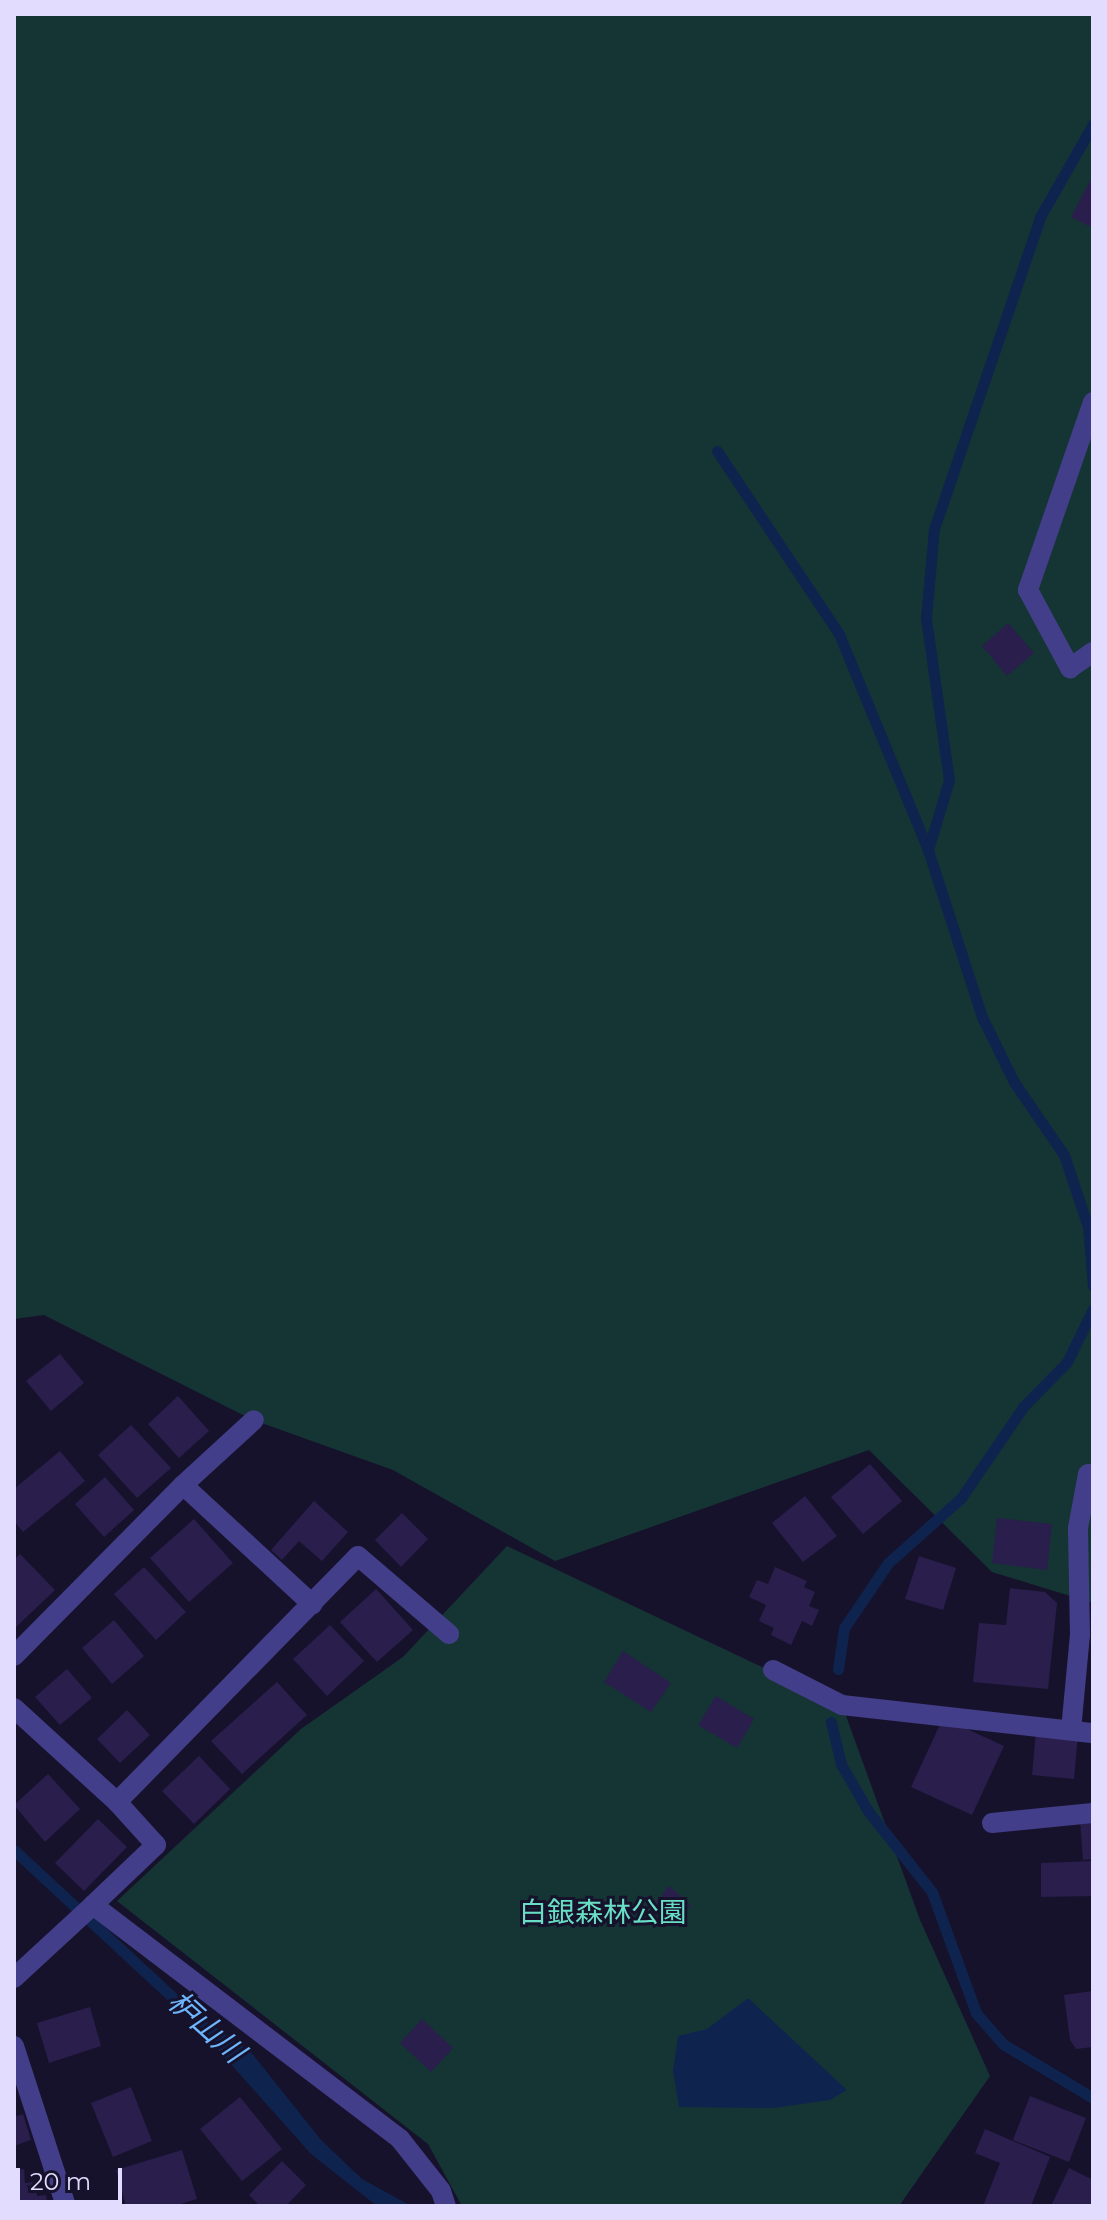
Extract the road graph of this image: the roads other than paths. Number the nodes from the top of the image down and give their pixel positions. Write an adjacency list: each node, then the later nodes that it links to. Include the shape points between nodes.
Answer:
1 (1093, 402): 2 (street, via 1028,590 1070,668)
2 (1093, 652)
3 (254, 1420): 5 (street)
4 (1088, 1474): 11 (street, via 1078,1528 1080,1635)
5 (183, 1485): 6 (street); 8 (street)
6 (312, 1604): 7 (street, via 358,1556); 13 (street)
7 (449, 1634)
8 (14, 1656)
9 (773, 1670): 11 (street, via 842,1705)
10 (14, 1708): 13 (street)
11 (1071, 1730): 12 (street)
12 (1093, 1733)
13 (117, 1802): 16 (street, via 156,1845)
14 (1093, 1813): 15 (street)
15 (992, 1823)
16 (92, 1906): 17 (street); 20 (street, via 400,2139 441,2191)
17 (14, 1978)
18 (14, 2046): 19 (street)
19 (66, 2206)
20 (446, 2206)

